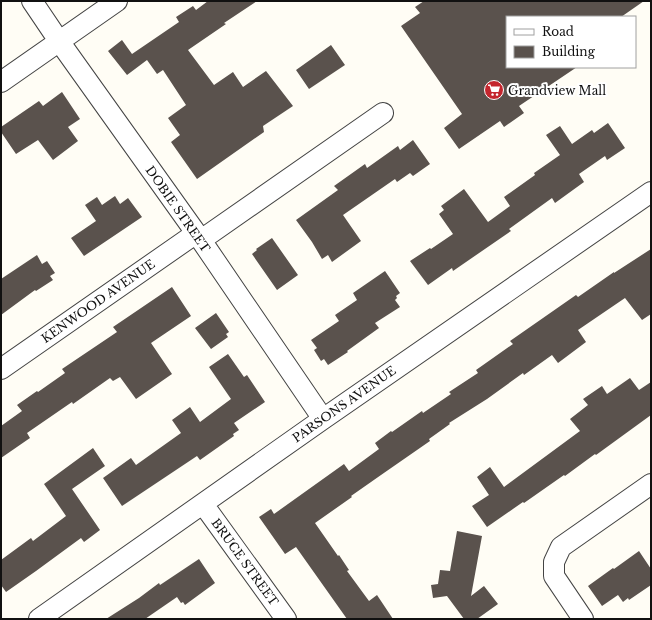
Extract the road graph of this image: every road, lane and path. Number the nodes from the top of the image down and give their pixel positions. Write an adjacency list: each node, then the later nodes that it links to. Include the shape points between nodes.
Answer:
1 (32, 1): 3 (street, DOBIE STREET)
2 (117, 1): 3 (street)
3 (59, 41): 4 (street); 7 (street, DOBIE STREET)
4 (1, 82)
5 (382, 113): 7 (street, KENWOOD AVENUE)
6 (651, 192): 9 (street, PARSONS AVENUE)
7 (198, 237): 8 (street, KENWOOD AVENUE); 9 (street, DOBIE STREET)
8 (1, 369)
9 (323, 419): 11 (street, PARSONS AVENUE)
10 (651, 484): 14 (street, via 561,547 554,562 554,576)
11 (203, 504): 12 (street, PARSONS AVENUE); 13 (street, BRUCE STREET)
12 (39, 619)
13 (286, 619)
14 (583, 619)

